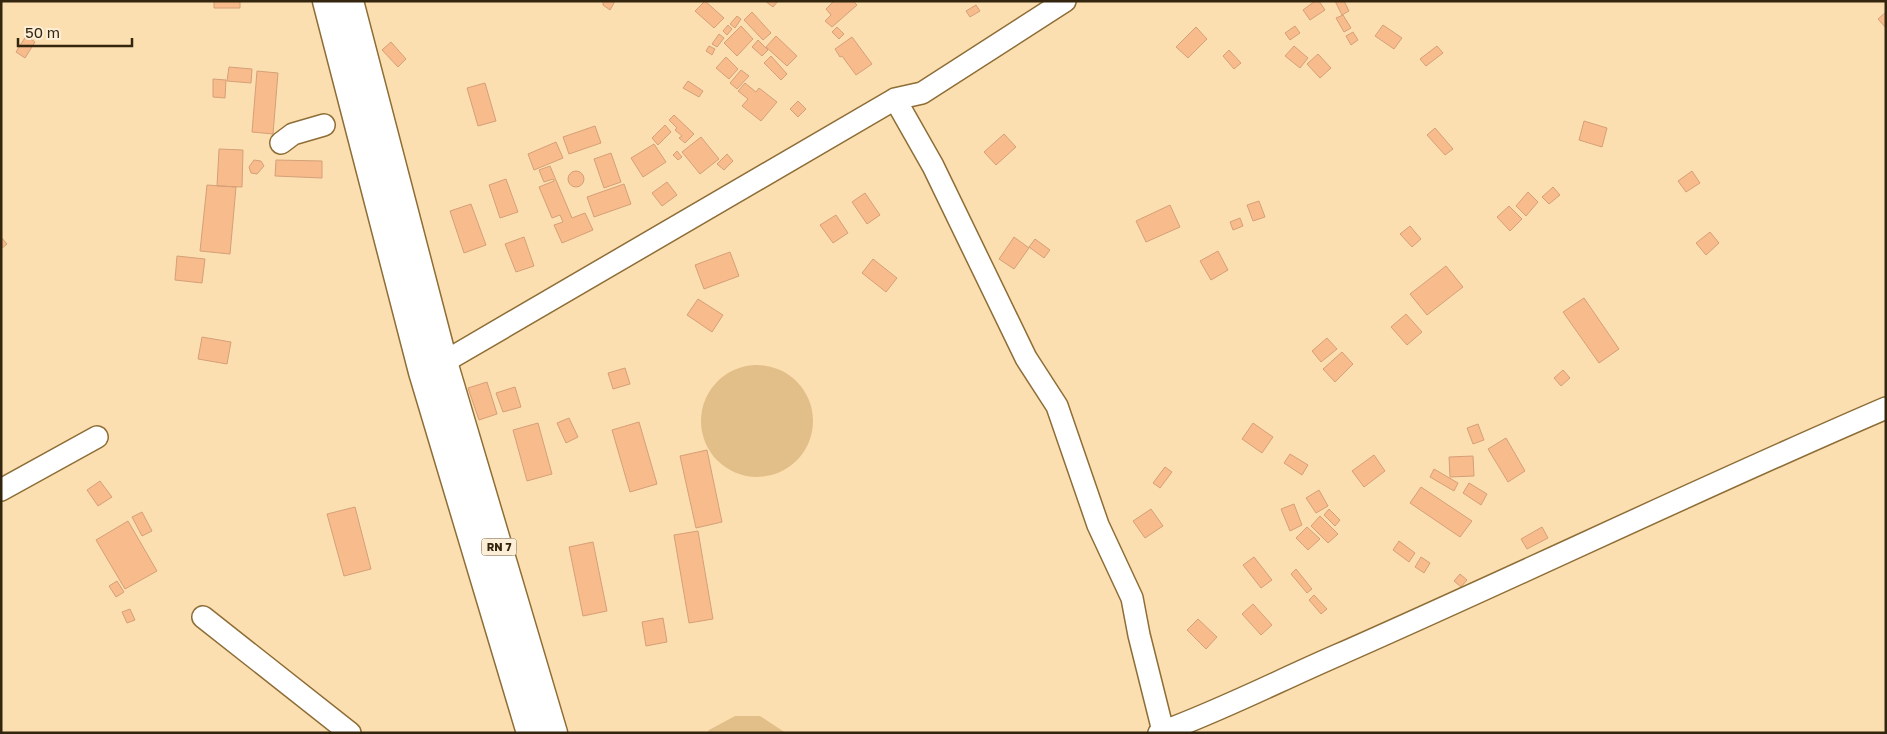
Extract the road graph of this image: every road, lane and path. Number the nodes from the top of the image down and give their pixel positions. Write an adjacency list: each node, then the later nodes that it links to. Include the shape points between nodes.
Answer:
1 (326, 1): 14 (main road, RN 7, via 422,372)
2 (350, 1): 7 (main road, RN 7)
3 (1065, 1): 4 (street, via 922,93)
4 (895, 100): 7 (street); 12 (street, via 933,166 1026,358 1057,406 1098,525 1132,598)
5 (324, 124): 6 (street, via 293,134)
6 (281, 143)
7 (444, 362): 15 (main road, RN 7)
8 (1886, 408): 12 (street, via 1757,463 1428,617 1200,718)
9 (97, 437): 10 (street)
10 (1, 490)
11 (203, 617): 13 (street)
12 (1161, 732)
13 (350, 733)
14 (530, 733)
15 (554, 733)

